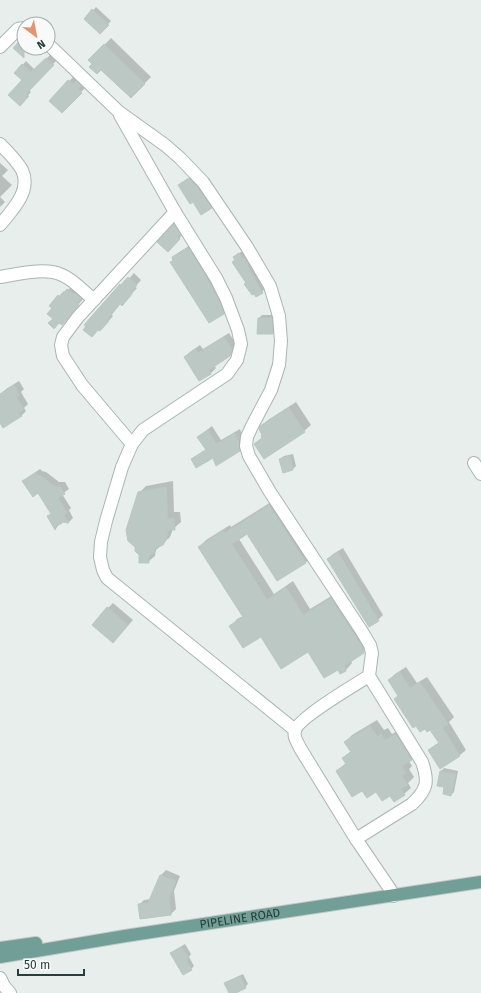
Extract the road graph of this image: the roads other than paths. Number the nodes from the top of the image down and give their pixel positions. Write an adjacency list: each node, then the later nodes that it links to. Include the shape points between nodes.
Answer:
1 (16, 31): 2 (street)
2 (0, 47)
3 (56, 52): 4 (street)
4 (119, 112): 6 (street); 13 (street, via 180,158 203,182 270,286 279,316 282,341 279,365 271,390 247,437 246,446 270,492 370,645 372,653)
5 (0, 144): 7 (street, via 22,170 25,184 23,194)
6 (175, 212): 9 (street); 10 (street, via 226,298 238,330 240,344 237,360 227,374 143,430)
7 (0, 225)
8 (0, 276): 9 (street, via 54,272 72,281)
9 (94, 300): 10 (street, via 63,337 63,356 82,385)
10 (132, 444): 14 (street, via 120,474 102,542 100,557 107,578)
11 (474, 463): 12 (street)
12 (481, 474)
13 (369, 676): 14 (street, via 315,711 298,724); 15 (street, via 422,762 426,781 425,788 412,804)
14 (295, 730): 15 (street, via 295,738 300,748)
15 (356, 839): 18 (street)
16 (481, 875): 18 (main road, PIPELINE ROAD)
17 (481, 882): 18 (main road, PIPELINE ROAD)
18 (391, 893): 19 (main road, PIPELINE ROAD); 20 (main road, PIPELINE ROAD)
19 (0, 948)
20 (0, 957)
21 (0, 978): 22 (street)
22 (10, 993)

